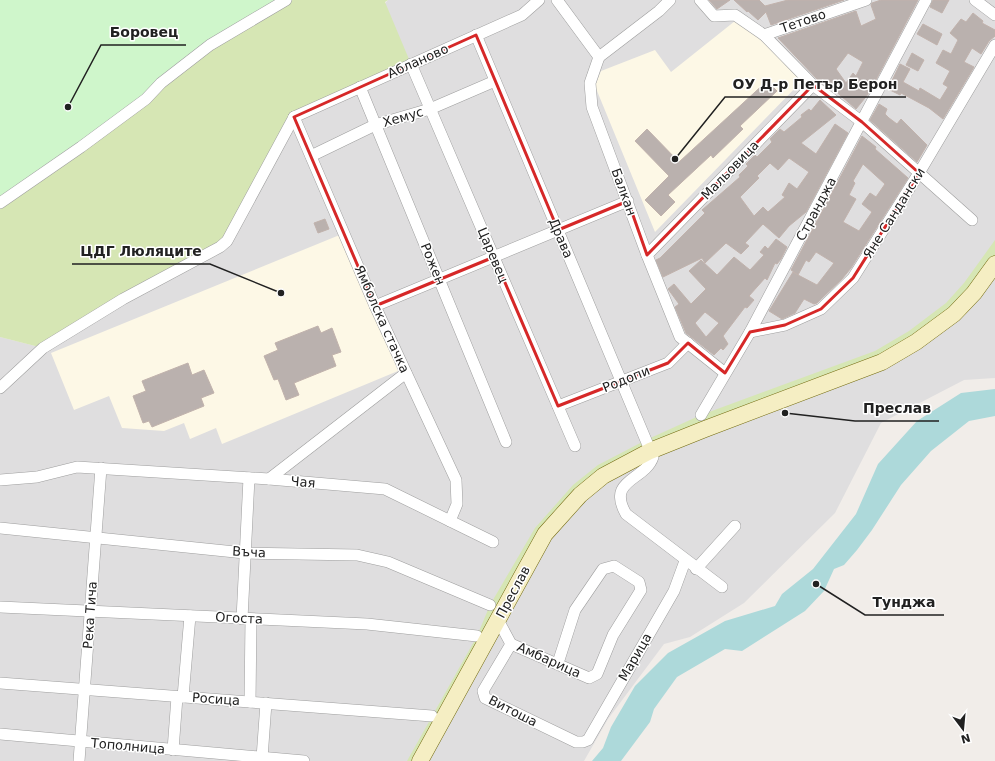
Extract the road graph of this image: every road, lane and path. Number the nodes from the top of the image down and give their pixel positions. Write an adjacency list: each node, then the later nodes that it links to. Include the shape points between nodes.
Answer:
1 (286, 0): 25 (street, via 210,45 166,79 146,100)
2 (539, 0): 10 (street, Абланово, via 522,15)
3 (557, 0): 13 (street)
4 (670, 0): 13 (street)
5 (700, 0): 11 (street, via 714,16 735,15)
6 (866, 0): 11 (street, Тетово)
7 (926, 0): 20 (street, Странджа)
8 (974, 0): 9 (street)
9 (995, 14)
10 (476, 35): 14 (street, Абланово); 15 (street, Драва)
11 (764, 35): 16 (street)
12 (995, 45): 23 (street, Яне Сандански)
13 (599, 57): 24 (street, Балкан, via 590,84 592,107)
14 (411, 64): 17 (street, Абланово); 18 (street, Царевец)
15 (495, 81): 18 (street, Хемус); 27 (street, Драва)
16 (813, 85): 20 (street); 28 (street, Мальовица)
17 (360, 87): 19 (street, Абланово); 21 (street, Рожен)
18 (430, 109): 21 (street, Хемус); 29 (street, Царевец)
19 (294, 117): 22 (street, Ямболска стачка); 38 (street, via 227,240 220,248 123,299 43,348)
20 (862, 122): 23 (street); 33 (street, Странджа)
21 (376, 125): 22 (street, Хемус); 31 (street, Рожен)
22 (311, 156): 32 (street, Ямболска стачка)
23 (919, 173): 26 (street); 33 (street, Яне Сандански, via 853,278 821,309 785,325)
24 (628, 201): 27 (street); 28 (street, Балкан)
25 (0, 203)
26 (972, 220)
27 (558, 230): 29 (street); 37 (street, Драва)
28 (647, 255): 34 (street, Балкан, via 680,337)
29 (494, 257): 31 (street); 39 (street, Царевец)
30 (995, 264): 42 (main road, Преслав, via 974,293 954,314 916,342 882,362 705,429)
31 (439, 279): 32 (street); 41 (street, Рожен)
32 (376, 306): 35 (street, Ямболска стачка)
33 (750, 332): 36 (street, Странджа)
34 (688, 343): 36 (street, Балкан); 37 (street, Родопи, via 668,363)
35 (406, 373): 46 (street); 48 (street, Ямболска стачка, via 456,480 457,504)
36 (725, 373): 40 (street, Странджа)
37 (621, 381): 39 (street, Родопи); 42 (street, Драва)
38 (0, 388)
39 (558, 406): 43 (street, Царевец)
40 (701, 416)
41 (506, 442)
42 (648, 445): 54 (street, via 653,457 650,464 627,482 620,493 620,503 626,514); 62 (main road, Преслав, via 603,476 562,513 545,534)
43 (575, 446)
44 (101, 468): 45 (street, Чая); 47 (street, Чая, via 77,467 37,477); 51 (street, Река Тича)
45 (249, 478): 46 (street, Чая); 53 (street)
46 (269, 479): 48 (street, Чая, via 385,489)
47 (0, 480)
48 (450, 521): 52 (street, Чая)
49 (735, 526): 55 (street)
50 (0, 528): 51 (street, Въча)
51 (96, 538): 53 (street, Въча); 59 (street, Река Тича)
52 (493, 542)
53 (245, 553): 57 (street, Въча, via 357,555 388,562); 61 (street)
54 (685, 561): 55 (street); 74 (street, Марица, via 674,591 588,740)
55 (696, 569): 56 (street)
56 (722, 587)
57 (490, 605)
58 (0, 608): 59 (street, Огоста)
59 (90, 612): 60 (street, Огоста); 67 (street, Река Тича)
60 (190, 616): 61 (street, Огоста); 68 (street)
61 (247, 619): 63 (street, Огоста, via 367,624); 69 (street)
62 (498, 620): 64 (street, Амбарица); 79 (main road, Преслав)
63 (477, 636)
64 (511, 644): 65 (street, Амбарица); 74 (street, Витоша, via 483,691 485,698)
65 (558, 663): 65 (street, Амбарица, via 589,678 597,674 613,635 641,590 639,582 614,566 603,569 575,610)
66 (0, 683): 67 (street, Росица)
67 (84, 690): 68 (street, Росица); 73 (street, Река Тича)
68 (180, 697): 69 (street, Росица); 75 (street)
69 (250, 702): 70 (street, Росица)
70 (266, 703): 71 (street, Росица); 76 (street)
71 (432, 716)
72 (0, 734): 73 (street, Тополница)
73 (81, 742): 75 (street, Тополница); 77 (street, Река Тича)
74 (576, 742)
75 (173, 750): 76 (street, Тополница)
76 (268, 759): 78 (street, Тополница)
77 (79, 761)
78 (304, 761)
79 (422, 761)

